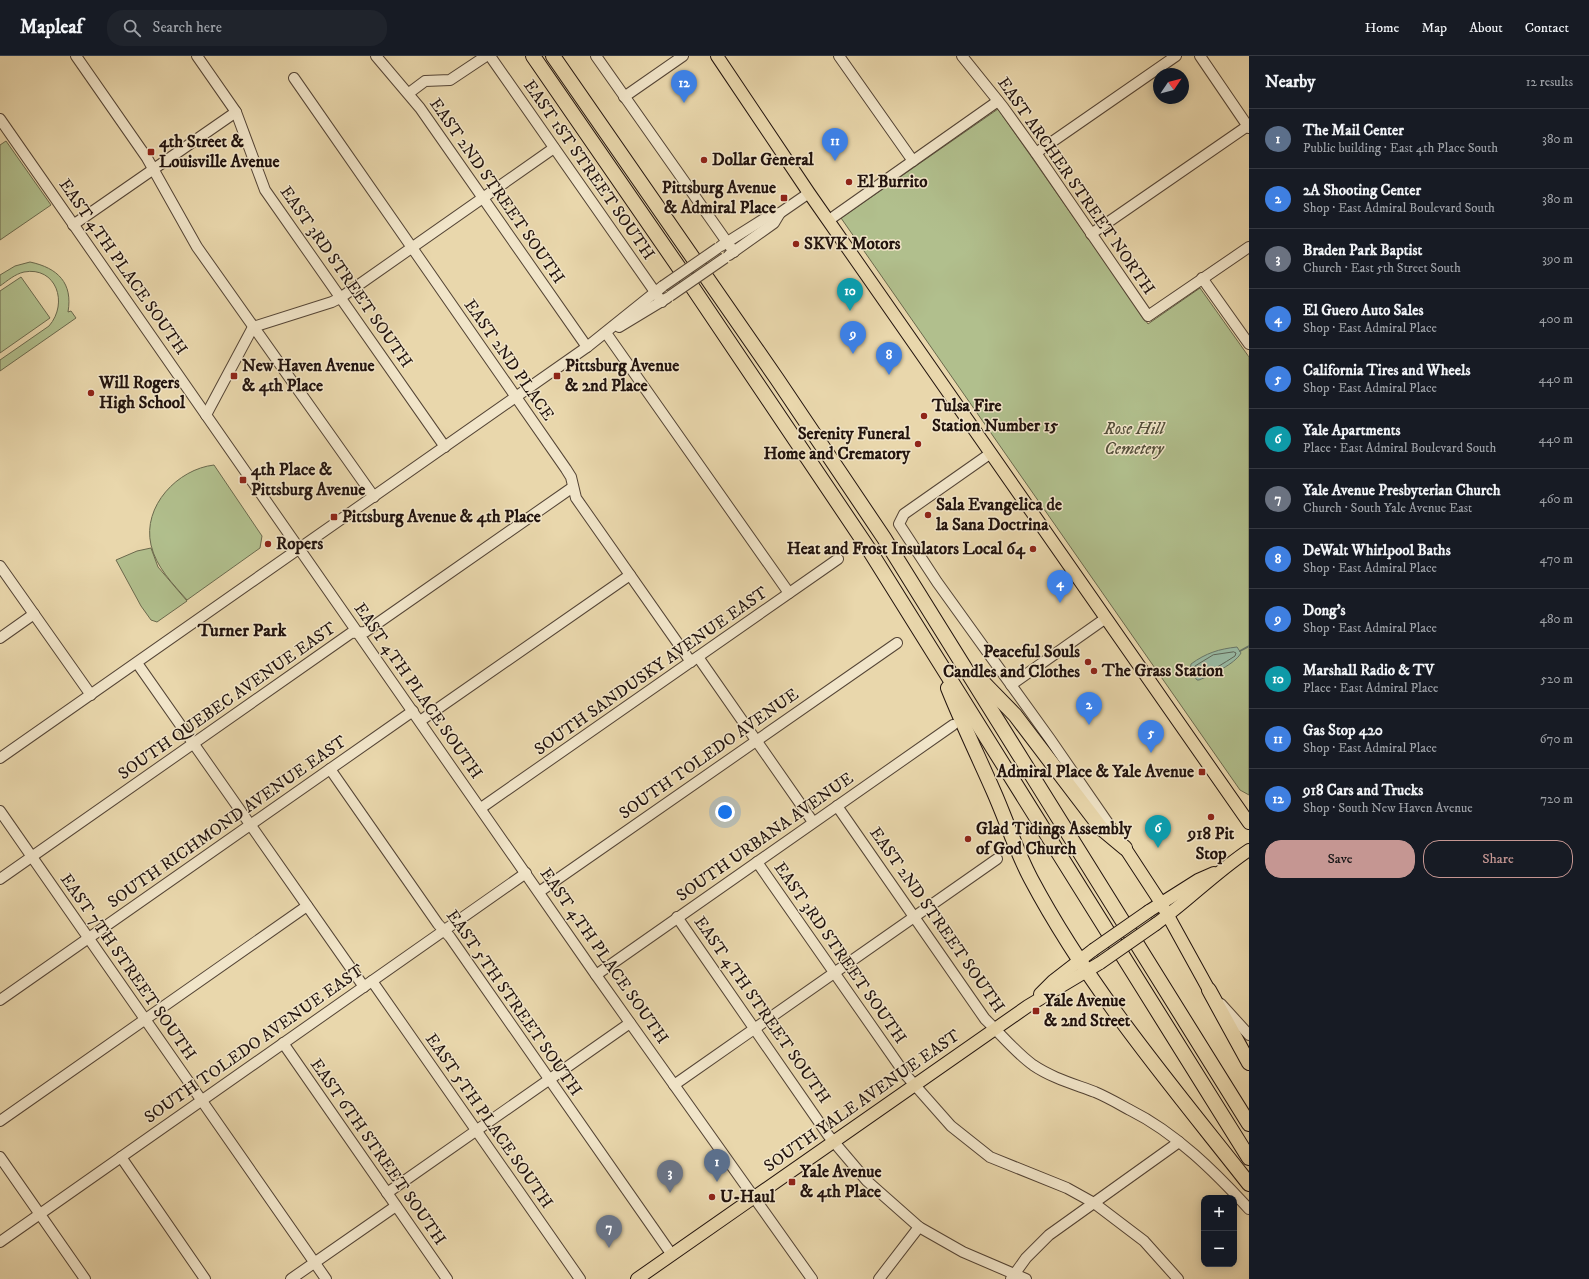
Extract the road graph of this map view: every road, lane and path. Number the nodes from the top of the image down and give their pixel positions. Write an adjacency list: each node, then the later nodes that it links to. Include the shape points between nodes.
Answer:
1 (76, 56): 25 (street)
2 (197, 56): 19 (street, EAST 3RD STREET SOUTH)
3 (376, 56): 16 (street, EAST 2ND STREET SOUTH)
4 (486, 56): 16 (street, via 450,80 425,81)
5 (490, 56): 22 (street, EAST 1ST STREET SOUTH)
6 (533, 56): 60 (highway, via 816,468)
7 (553, 56): 61 (highway, via 825,449)
8 (596, 56): 17 (street)
9 (683, 56): 17 (street)
10 (717, 56): 26 (main road)
11 (839, 56): 24 (street)
12 (962, 56): 18 (street, EAST ARCHER STREET NORTH)
13 (1176, 56): 23 (street)
14 (1200, 56): 21 (street)
15 (294, 78): 33 (street, EAST 2ND PLACE)
16 (409, 93): 27 (street, EAST 2ND STREET SOUTH)
17 (624, 97): 32 (street)
18 (998, 101): 23 (street, EAST ARCHER STREET NORTH); 24 (street)
19 (236, 112): 25 (street); 38 (street, EAST 3RD STREET SOUTH, via 265,190)
20 (0, 120): 30 (street, EAST 4TH PLACE SOUTH)
21 (1249, 126): 31 (street)
22 (554, 148): 27 (street); 37 (street, EAST 1ST STREET SOUTH)
23 (1036, 153): 31 (street, EAST ARCHER STREET NORTH)
24 (913, 161): 29 (street)
25 (154, 170): 30 (street); 40 (street, via 188,234)
26 (809, 193): 28 (street); 29 (main road)
27 (482, 197): 33 (street); 43 (street, EAST 2ND STREET SOUTH)
28 (780, 212): 32 (street, via 770,215); 35 (street, via 774,223)
29 (829, 220): 47 (main road)
30 (73, 225): 45 (street, EAST 4TH PLACE SOUTH)
31 (1091, 234): 36 (street, EAST ARCHER STREET NORTH, via 1148,316)
32 (722, 245): 35 (street); 37 (street, bridge)
33 (411, 247): 38 (street); 44 (street, EAST 2ND PLACE)
34 (1249, 247): 36 (street)
35 (729, 255): 39 (street, bridge)
36 (1202, 278): 42 (street)
37 (659, 289): 39 (street, EAST 1ST STREET SOUTH); 41 (street)
38 (340, 298): 40 (street); 46 (street, EAST 3RD STREET SOUTH)
39 (666, 299): 41 (street, via 637,318)
40 (253, 327): 45 (street); 49 (street)
41 (606, 333): 43 (street); 54 (street)
42 (1249, 344)
43 (587, 347): 44 (street)
44 (515, 397): 46 (street); 48 (street, EAST 2ND PLACE, via 566,469)
45 (206, 415): 50 (street, EAST 4TH PLACE SOUTH)
46 (445, 447): 49 (street)
47 (991, 453): 56 (main road); 64 (street, via 899,520 902,529 937,582)
48 (573, 487): 53 (street, EAST 2ND PLACE, via 576,498); 57 (street, SOUTH QUEBEC AVENUE EAST, via 365,632)
49 (374, 497): 50 (street)
50 (300, 549): 57 (street, EAST 4TH PLACE SOUTH); 63 (street)
51 (838, 560): 54 (street, SOUTH SANDUSKY AVENUE EAST)
52 (0, 566): 55 (street)
53 (630, 575): 62 (street, EAST 2ND PLACE); 67 (street)
54 (789, 593): 62 (street, SOUTH SANDUSKY AVENUE EAST)
55 (34, 614): 58 (street); 65 (street)
56 (1106, 618): 64 (street); 77 (main road)
57 (358, 632): 66 (street, EAST 4TH PLACE SOUTH); 70 (street, SOUTH QUEBEC AVENUE EAST, via 351,633)
58 (0, 638)
59 (897, 643): 69 (street, SOUTH TOLEDO AVENUE)
60 (936, 656): 95 (highway, via 963,725 1031,878); 121 (highway)
61 (958, 656): 79 (highway, via 1015,715 1102,828); 115 (highway)
62 (694, 660): 69 (street, EAST 2ND PLACE); 74 (street, SOUTH SANDUSKY AVENUE EAST)
63 (137, 663): 65 (street); 70 (street, EAST 5TH PLACE SOUTH)
64 (1011, 685): 79 (street)
65 (91, 695): 71 (street)
66 (413, 711): 67 (street, EAST 4TH PLACE SOUTH); 72 (street, SOUTH RICHMOND AVENUE EAST)
67 (420, 721): 74 (street, EAST 4TH PLACE SOUTH)
68 (953, 725): 73 (street, SOUTH URBANA AVENUE)
69 (756, 740): 76 (street, EAST 2ND PLACE); 87 (street, SOUTH TOLEDO AVENUE)
70 (194, 743): 78 (street, EAST 5TH PLACE SOUTH); 81 (street, SOUTH QUEBEC AVENUE EAST)
71 (0, 758)
72 (330, 769): 78 (street, SOUTH RICHMOND AVENUE EAST); 93 (street, EAST 5TH STREET SOUTH)
73 (837, 806): 76 (street, SOUTH URBANA AVENUE); 92 (street, EAST 2ND STREET SOUTH)
74 (481, 808): 85 (street, EAST 4TH PLACE SOUTH)
75 (0, 811): 81 (street, EAST 7TH STREET SOUTH)
76 (814, 822): 83 (street, SOUTH URBANA AVENUE)
77 (1249, 823)
78 (250, 825): 89 (street, EAST 5TH PLACE SOUTH); 94 (street, SOUTH RICHMOND AVENUE EAST)
79 (1125, 848): 88 (main road)
80 (1244, 853): 84 (main road, SOUTH YALE AVENUE EAST)
81 (32, 857): 86 (street, SOUTH QUEBEC AVENUE EAST); 94 (street, EAST 7TH STREET SOUTH)
82 (997, 859): 92 (street)
83 (757, 862): 91 (street, SOUTH URBANA AVENUE); 97 (street, EAST 3RD STREET SOUTH)
84 (1220, 870): 88 (main road, SOUTH YALE AVENUE EAST, via 1198,880); 90 (main road, SOUTH YALE AVENUE EAST, via 1203,888)
85 (526, 873): 87 (street, EAST 4TH PLACE SOUTH); 93 (street, SOUTH TOLEDO AVENUE EAST)
86 (0, 879)
87 (539, 892): 98 (street, EAST 4TH PLACE SOUTH)
88 (1161, 903): 90 (main road); 95 (main road, SOUTH YALE AVENUE EAST, bridge)
89 (307, 906): 99 (street, EAST 5TH PLACE SOUTH); 103 (street)
90 (1168, 915): 96 (main road, SOUTH YALE AVENUE EAST, bridge); 100 (main road)
91 (678, 917): 98 (street, SOUTH URBANA AVENUE); 106 (street, EAST 4TH STREET SOUTH)
92 (914, 918): 97 (street); 105 (street, EAST 2ND STREET SOUTH, via 985,1019)
93 (444, 930): 99 (street, SOUTH TOLEDO AVENUE EAST); 110 (street, EAST 5TH STREET SOUTH)
94 (88, 938): 101 (street, SOUTH RICHMOND AVENUE EAST); 103 (street, EAST 7TH STREET SOUTH)
95 (1079, 959): 96 (highway); 102 (main road, SOUTH YALE AVENUE EAST)
96 (1088, 972): 102 (main road, SOUTH YALE AVENUE EAST); 122 (highway, via 1161,1075)
97 (835, 973): 106 (street); 112 (street, EAST 3RD STREET SOUTH)
98 (596, 975): 104 (street, EAST 4TH PLACE SOUTH)
99 (368, 984): 108 (street, SOUTH TOLEDO AVENUE EAST); 116 (street, EAST 5TH PLACE SOUTH)
100 (1209, 990): 107 (street); 109 (highway)
101 (0, 1000)
102 (1028, 1006): 105 (main road, SOUTH YALE AVENUE EAST)
103 (145, 1019): 113 (street, EAST 7TH STREET SOUTH); 114 (street)
104 (630, 1023): 110 (street); 111 (street, EAST 4TH PLACE SOUTH)
105 (995, 1028): 112 (main road, SOUTH YALE AVENUE EAST); 118 (street, EAST 2ND STREET SOUTH, via 1021,1056 1035,1066 1132,1111)
106 (754, 1029): 111 (street); 117 (street, EAST 4TH STREET SOUTH)
107 (1249, 1035)
108 (283, 1043): 113 (street, SOUTH TOLEDO AVENUE EAST); 123 (street, EAST 6TH STREET SOUTH)
109 (1249, 1063)
110 (550, 1080): 116 (street); 131 (street, EAST 5TH STREET SOUTH)
111 (674, 1085): 124 (street, EAST 4TH PLACE SOUTH)
112 (915, 1085): 117 (main road, SOUTH YALE AVENUE EAST); 125 (street, EAST 3RD STREET SOUTH, via 951,1126 990,1157 1067,1188)
113 (202, 1100): 120 (street, SOUTH TOLEDO AVENUE EAST); 132 (street, EAST 7TH STREET SOUTH)
114 (0, 1121)
115 (1249, 1124)
116 (477, 1131): 123 (street); 139 (street, EAST 5TH PLACE SOUTH)
117 (834, 1141): 124 (main road, SOUTH YALE AVENUE EAST); 129 (street, EAST 4TH STREET SOUTH, via 867,1181)
118 (1179, 1142): 125 (street); 127 (street, EAST 2ND STREET SOUTH, via 1205,1164)
119 (0, 1157): 128 (street)
120 (121, 1157): 128 (street, SOUTH TOLEDO AVENUE EAST); 135 (street)
121 (1249, 1158)
122 (1249, 1184)
123 (387, 1193): 126 (street, EAST 6TH STREET SOUTH)
124 (753, 1198): 131 (main road, SOUTH YALE AVENUE EAST); 141 (street, EAST 4TH PLACE SOUTH)
125 (1094, 1203): 133 (street, via 1049,1235); 144 (street, EAST 3RD STREET SOUTH, via 1144,1241)
126 (396, 1206): 132 (street); 138 (street, EAST 6TH STREET SOUTH)
127 (1249, 1210)
128 (40, 1213): 130 (street, SOUTH TOLEDO AVENUE EAST); 134 (street)
129 (919, 1227): 133 (street, EAST 4TH STREET SOUTH); 142 (street)
130 (0, 1242)
131 (672, 1255): 140 (main road, SOUTH YALE AVENUE EAST)
132 (315, 1262): 136 (street); 137 (street, EAST 7TH STREET SOUTH)
133 (1012, 1276): 143 (street, EAST 4TH STREET SOUTH)
134 (85, 1279)
135 (205, 1279)
136 (291, 1279)
137 (326, 1279)
138 (447, 1279)
139 (580, 1279)
140 (637, 1279)
141 (812, 1279)
142 (879, 1279)
143 (1026, 1279)
144 (1178, 1279)

